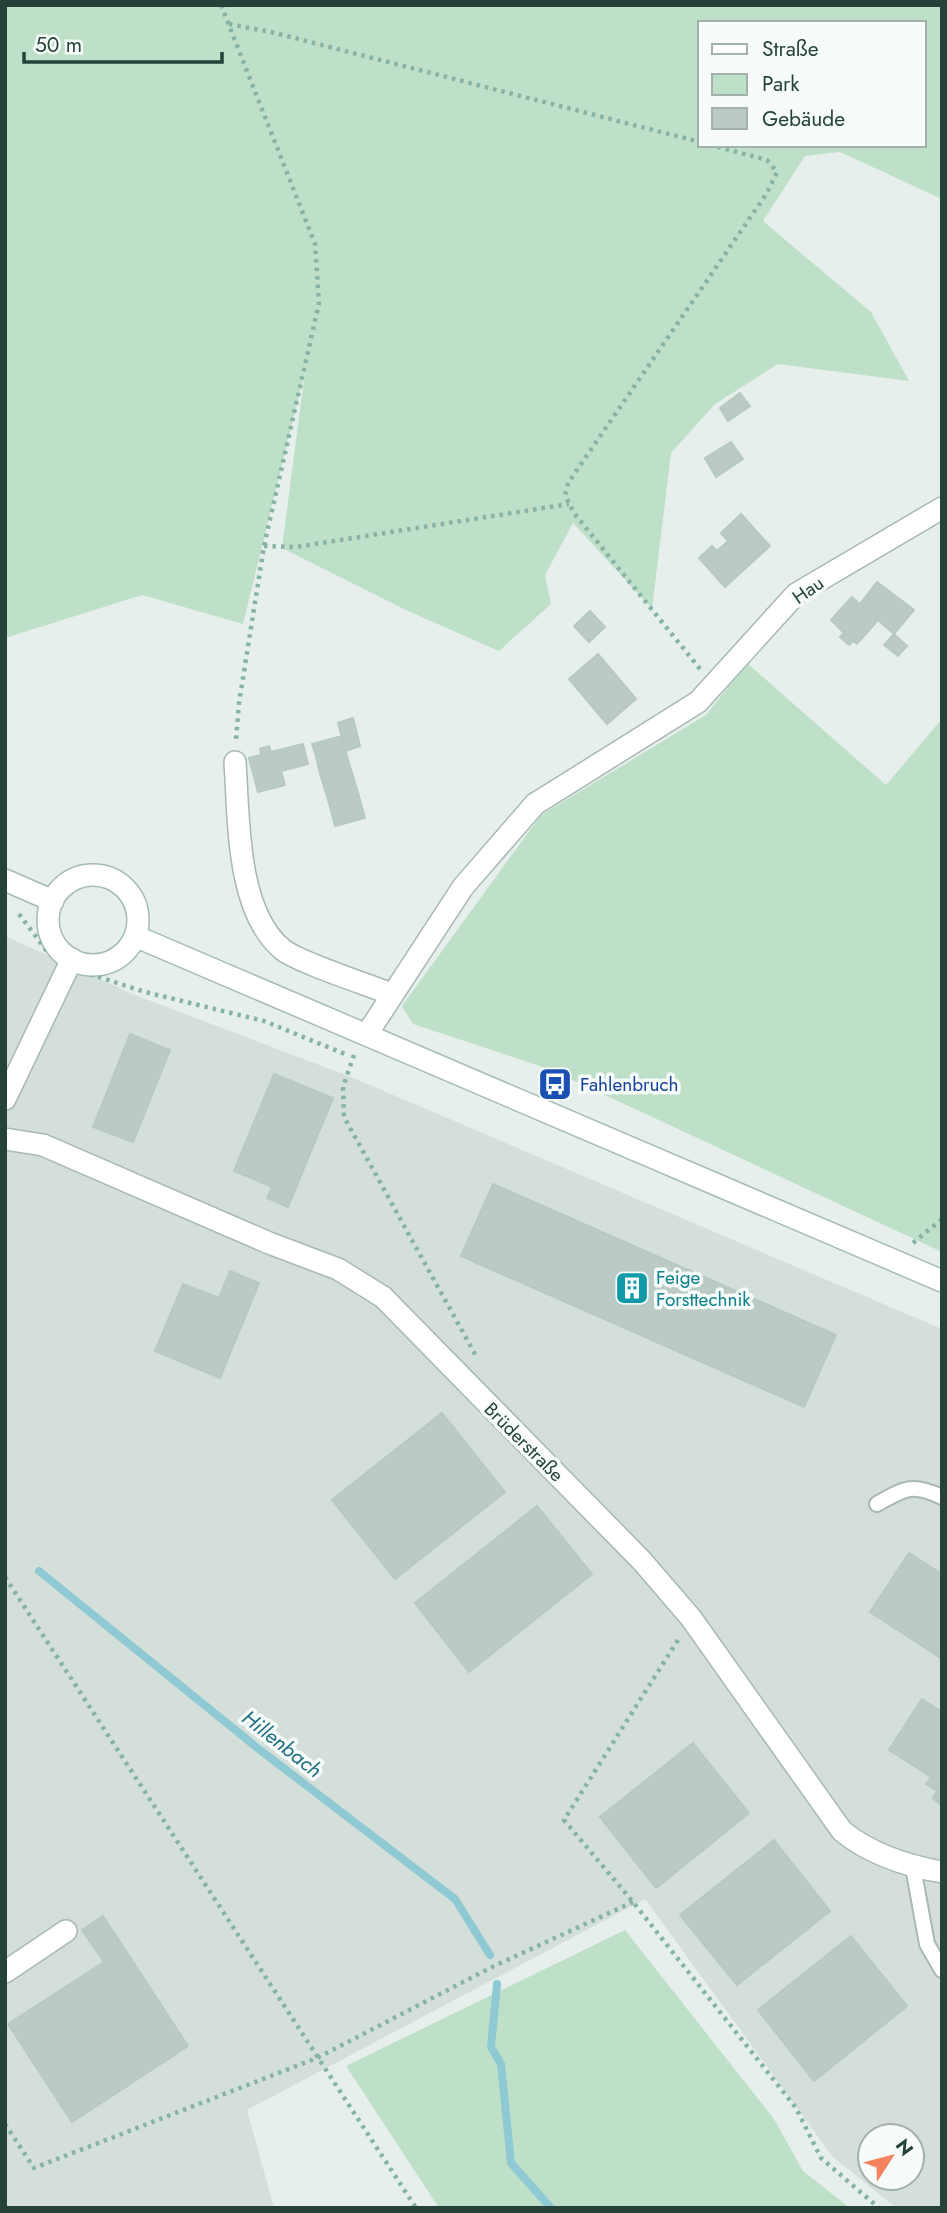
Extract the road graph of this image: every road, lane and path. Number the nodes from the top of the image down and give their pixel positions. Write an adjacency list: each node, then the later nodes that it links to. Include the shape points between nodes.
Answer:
1 (221, 5): 2 (path)
2 (228, 24): 3 (path); 7 (path, via 315,244 318,303)
3 (698, 141)
4 (718, 147): 5 (path, via 767,160 777,172 568,482 565,495)
5 (569, 504): 7 (path, via 296,547); 8 (path)
6 (942, 508): 8 (street, Hau, via 796,594)
7 (264, 546): 9 (path, via 239,703)
8 (713, 685): 15 (street, Hau, via 698,702 535,804 463,887)
9 (235, 762): 15 (street, via 246,872 256,918 283,951)
10 (5, 880): 11 (street)
11 (53, 901): 13 (street, via 65,885 79,877 110,878 133,898 138,912); 14 (street, via 52,939)
12 (13, 912): 14 (path, via 22,915 44,950)
13 (135, 936): 14 (street, via 113,960 99,965); 16 (street)
14 (70, 964): 17 (path, via 264,1021); 19 (street)
15 (391, 994): 16 (street)
16 (367, 1034): 17 (path); 22 (street)
17 (353, 1057): 18 (path); 24 (path, via 343,1087 344,1117)
18 (366, 1063)
19 (5, 1099)
20 (5, 1139): 28 (street, Brüderstraße, via 43,1145 338,1269 383,1297 642,1561)
21 (942, 1219): 22 (path)
22 (894, 1259): 23 (street)
23 (942, 1281)
24 (480, 1363)
25 (942, 1497): 26 (lane, via 922,1488 903,1489)
26 (877, 1504)
27 (5, 1577): 35 (path)
28 (691, 1618): 29 (street, Brüderstraße, via 842,1830); 31 (path, via 564,1820)
29 (913, 1867): 30 (street, Brüderstraße); 33 (lane, via 927,1944)
30 (942, 1872)
31 (634, 1902): 35 (path, via 492,1967); 38 (path, via 796,2108 821,2158)
32 (66, 1931): 34 (street)
33 (942, 1970)
34 (5, 1972)
35 (317, 2058): 36 (path, via 34,2168); 37 (path)
36 (5, 2124)
37 (416, 2208)
38 (879, 2208)

